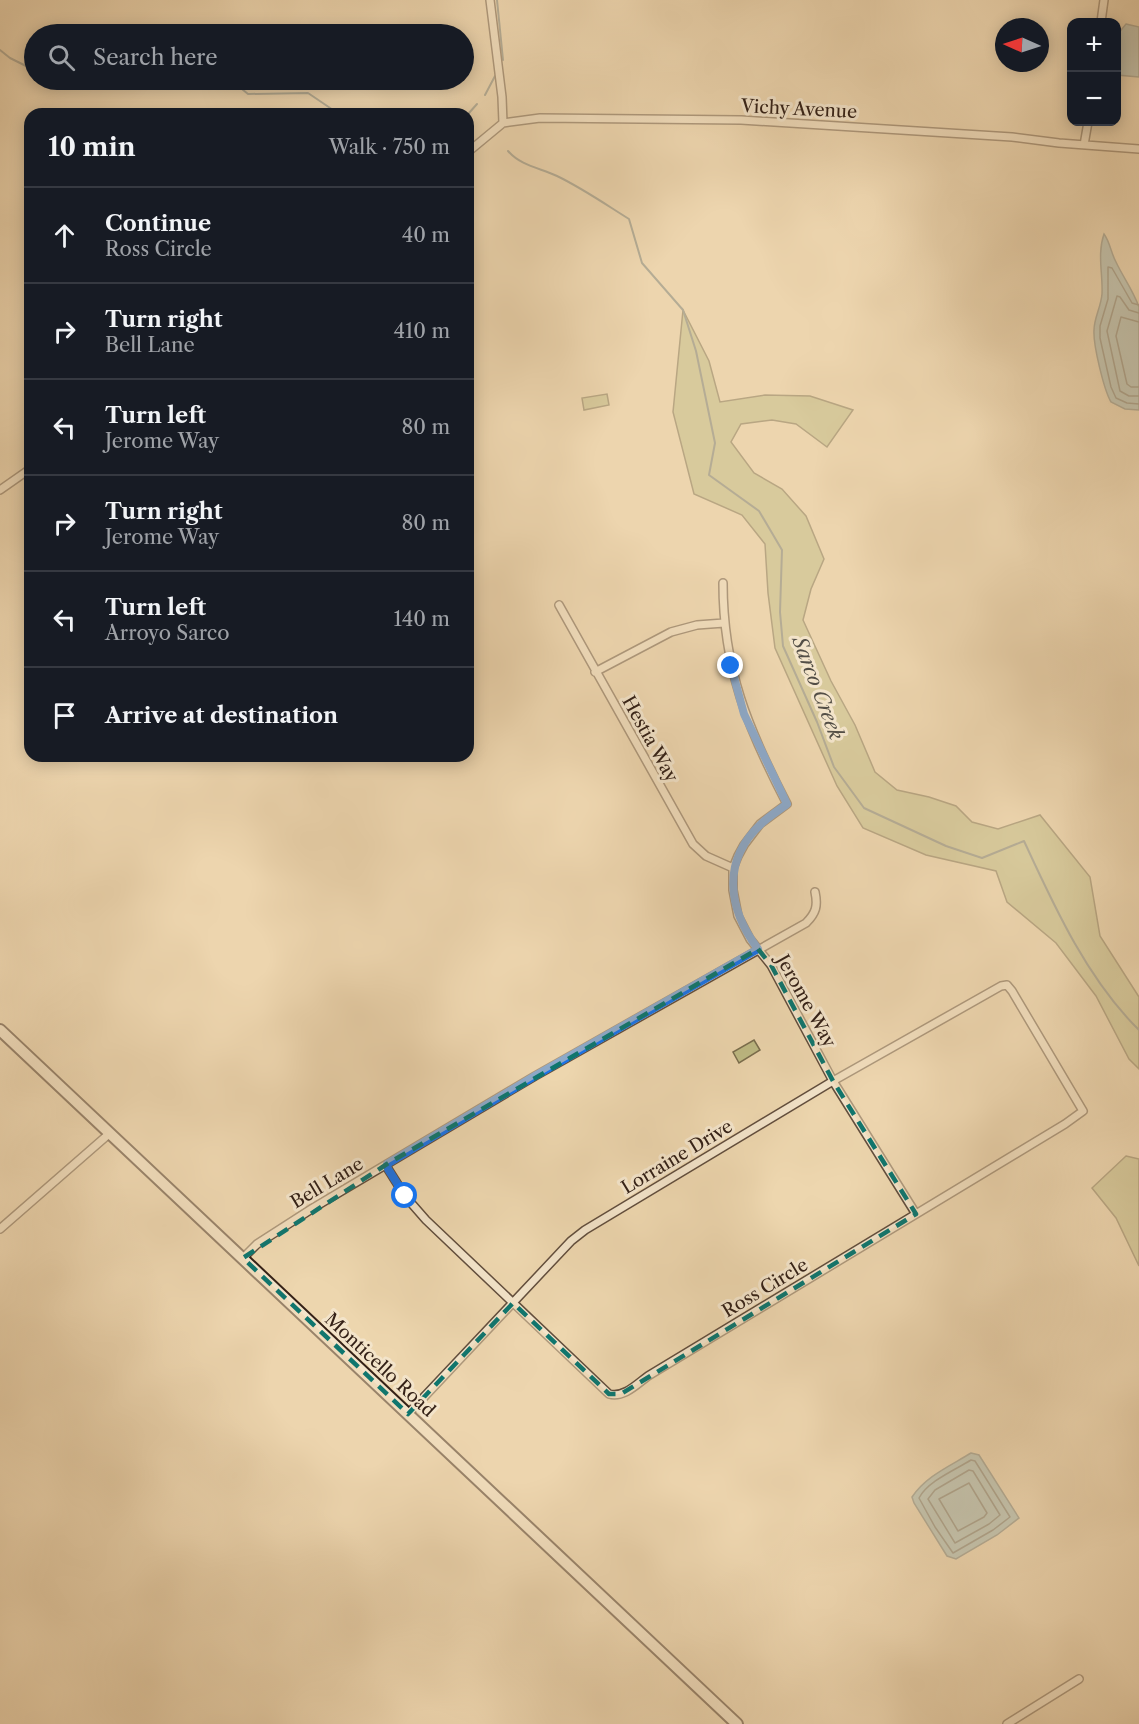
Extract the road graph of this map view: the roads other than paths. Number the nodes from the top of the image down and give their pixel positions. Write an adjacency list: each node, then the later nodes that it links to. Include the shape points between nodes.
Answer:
1 (490, 0): 4 (street)
2 (1104, 0): 3 (street)
3 (1102, 18)
4 (503, 123): 6 (street, Vichy Avenue, via 540,118 741,120); 7 (street)
5 (1087, 126): 6 (street)
6 (1084, 145): 8 (street, Vichy Avenue)
7 (474, 147)
8 (1139, 149)
9 (24, 473): 10 (street)
10 (0, 490)
11 (723, 583): 13 (street)
12 (559, 605): 14 (street, Hestia Way)
13 (724, 623): 14 (street, via 671,632); 15 (street, via 744,714 787,804 760,824)
14 (596, 672): 15 (street, Hestia Way, via 693,844 706,856)
15 (733, 868): 17 (street, Jerome Way, via 738,916)
16 (815, 892): 17 (street, Bell Lane, via 816,908 806,923)
17 (758, 949): 20 (street, Jerome Way, via 771,964); 22 (street, Bell Lane)
18 (1007, 985): 20 (street, Lorraine Drive); 23 (street, Ross Circle, via 1083,1111)
19 (0, 1030): 21 (main road, Monticello Road)
20 (833, 1081): 23 (street, Jerome Way); 26 (street, Lorraine Drive, via 593,1225 571,1241)
21 (110, 1133): 24 (street); 25 (main road, Monticello Road)
22 (387, 1164): 25 (street, Bell Lane, via 257,1244); 26 (street, Ross Circle, via 413,1207)
23 (916, 1214): 26 (street, Ross Circle, via 621,1394 609,1394)
24 (0, 1229)
25 (243, 1258): 27 (main road, Monticello Road)
26 (512, 1303): 27 (street, Lorraine Drive)
27 (408, 1414): 29 (main road, Monticello Road)
28 (1079, 1679): 30 (street)
29 (738, 1724)
30 (1007, 1724)

